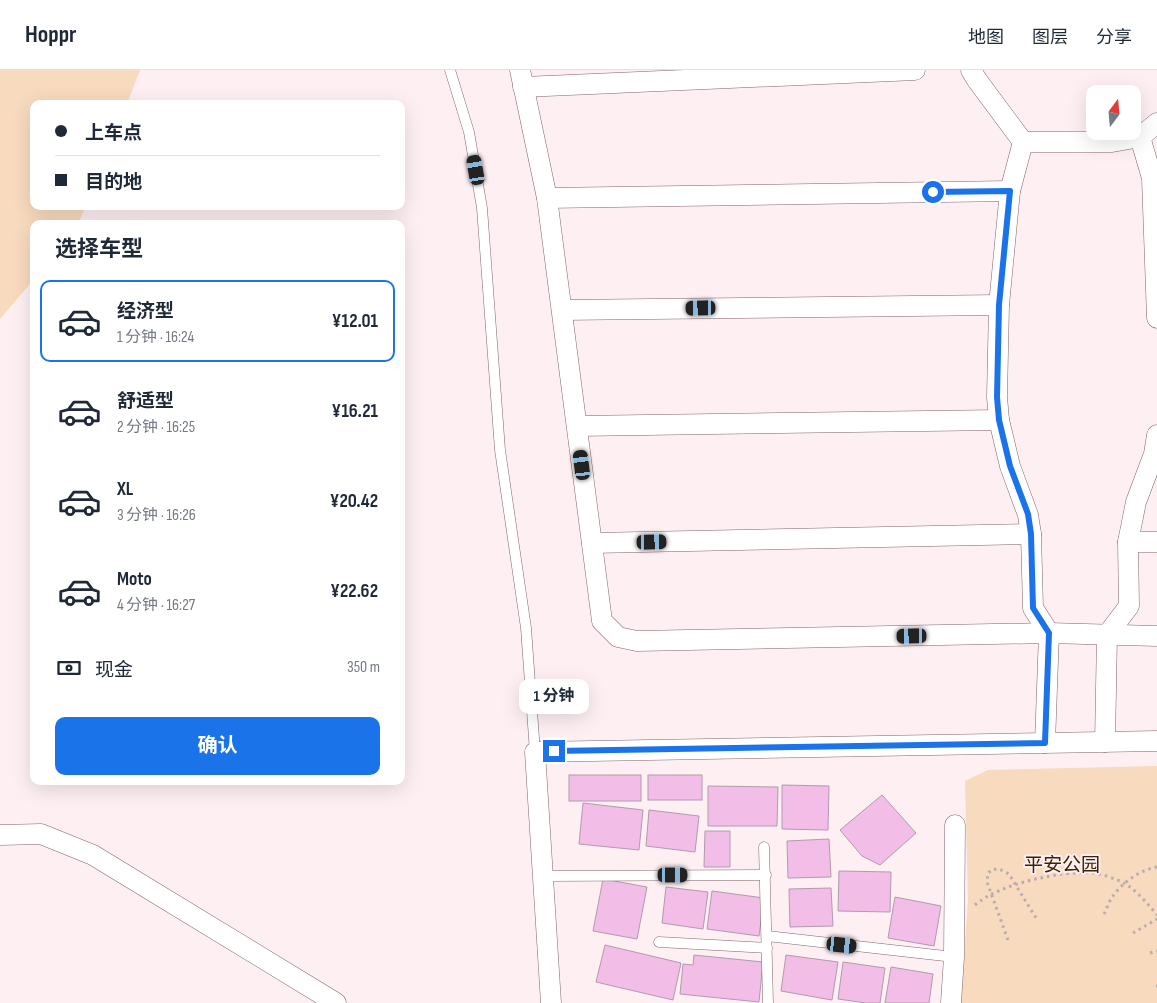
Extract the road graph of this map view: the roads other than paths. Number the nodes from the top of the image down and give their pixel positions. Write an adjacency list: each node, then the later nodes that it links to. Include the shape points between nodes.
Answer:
1 (450, 70): 30 (lane, via 469,132 482,208 500,450 526,628)
2 (915, 70): 4 (street)
3 (971, 70): 9 (street)
4 (521, 78): 12 (street)
5 (1157, 123): 6 (street)
6 (1141, 135)
7 (1141, 139): 10 (street)
8 (1121, 140): 9 (street)
9 (1023, 142): 11 (street)
10 (1154, 178): 14 (street)
11 (1010, 191): 12 (street); 13 (street)
12 (547, 198): 15 (street)
13 (999, 305): 15 (street); 17 (street)
14 (1157, 305): 16 (street)
15 (562, 310): 18 (street)
16 (1157, 318)
17 (999, 420): 18 (street); 20 (street, via 1010,466 1028,514)
18 (577, 426): 23 (street)
19 (1157, 435): 21 (street, via 1154,454 1136,502)
20 (1031, 534): 23 (street); 24 (street, via 1033,608)
21 (1128, 542): 22 (street); 25 (street, via 1129,606)
22 (1157, 542)
23 (592, 543): 24 (street, via 602,621 618,637 637,641)
24 (1049, 633): 25 (street); 29 (street)
25 (1107, 635): 26 (street); 27 (street)
26 (1157, 636)
27 (1105, 742): 28 (street); 29 (street)
28 (1157, 742)
29 (1045, 743): 30 (street)
30 (535, 752): 35 (street)
31 (956, 826): 39 (street)
32 (0, 835): 40 (street, via 41,834 93,854)
33 (764, 847): 34 (lane)
34 (766, 875): 35 (lane); 36 (lane)
35 (543, 876): 41 (street)
36 (767, 936): 38 (lane); 39 (lane)
37 (659, 942): 38 (lane)
38 (767, 948): 42 (lane)
39 (954, 957): 43 (street)
40 (336, 1003)
41 (551, 1003)
42 (768, 1003)
43 (951, 1003)

